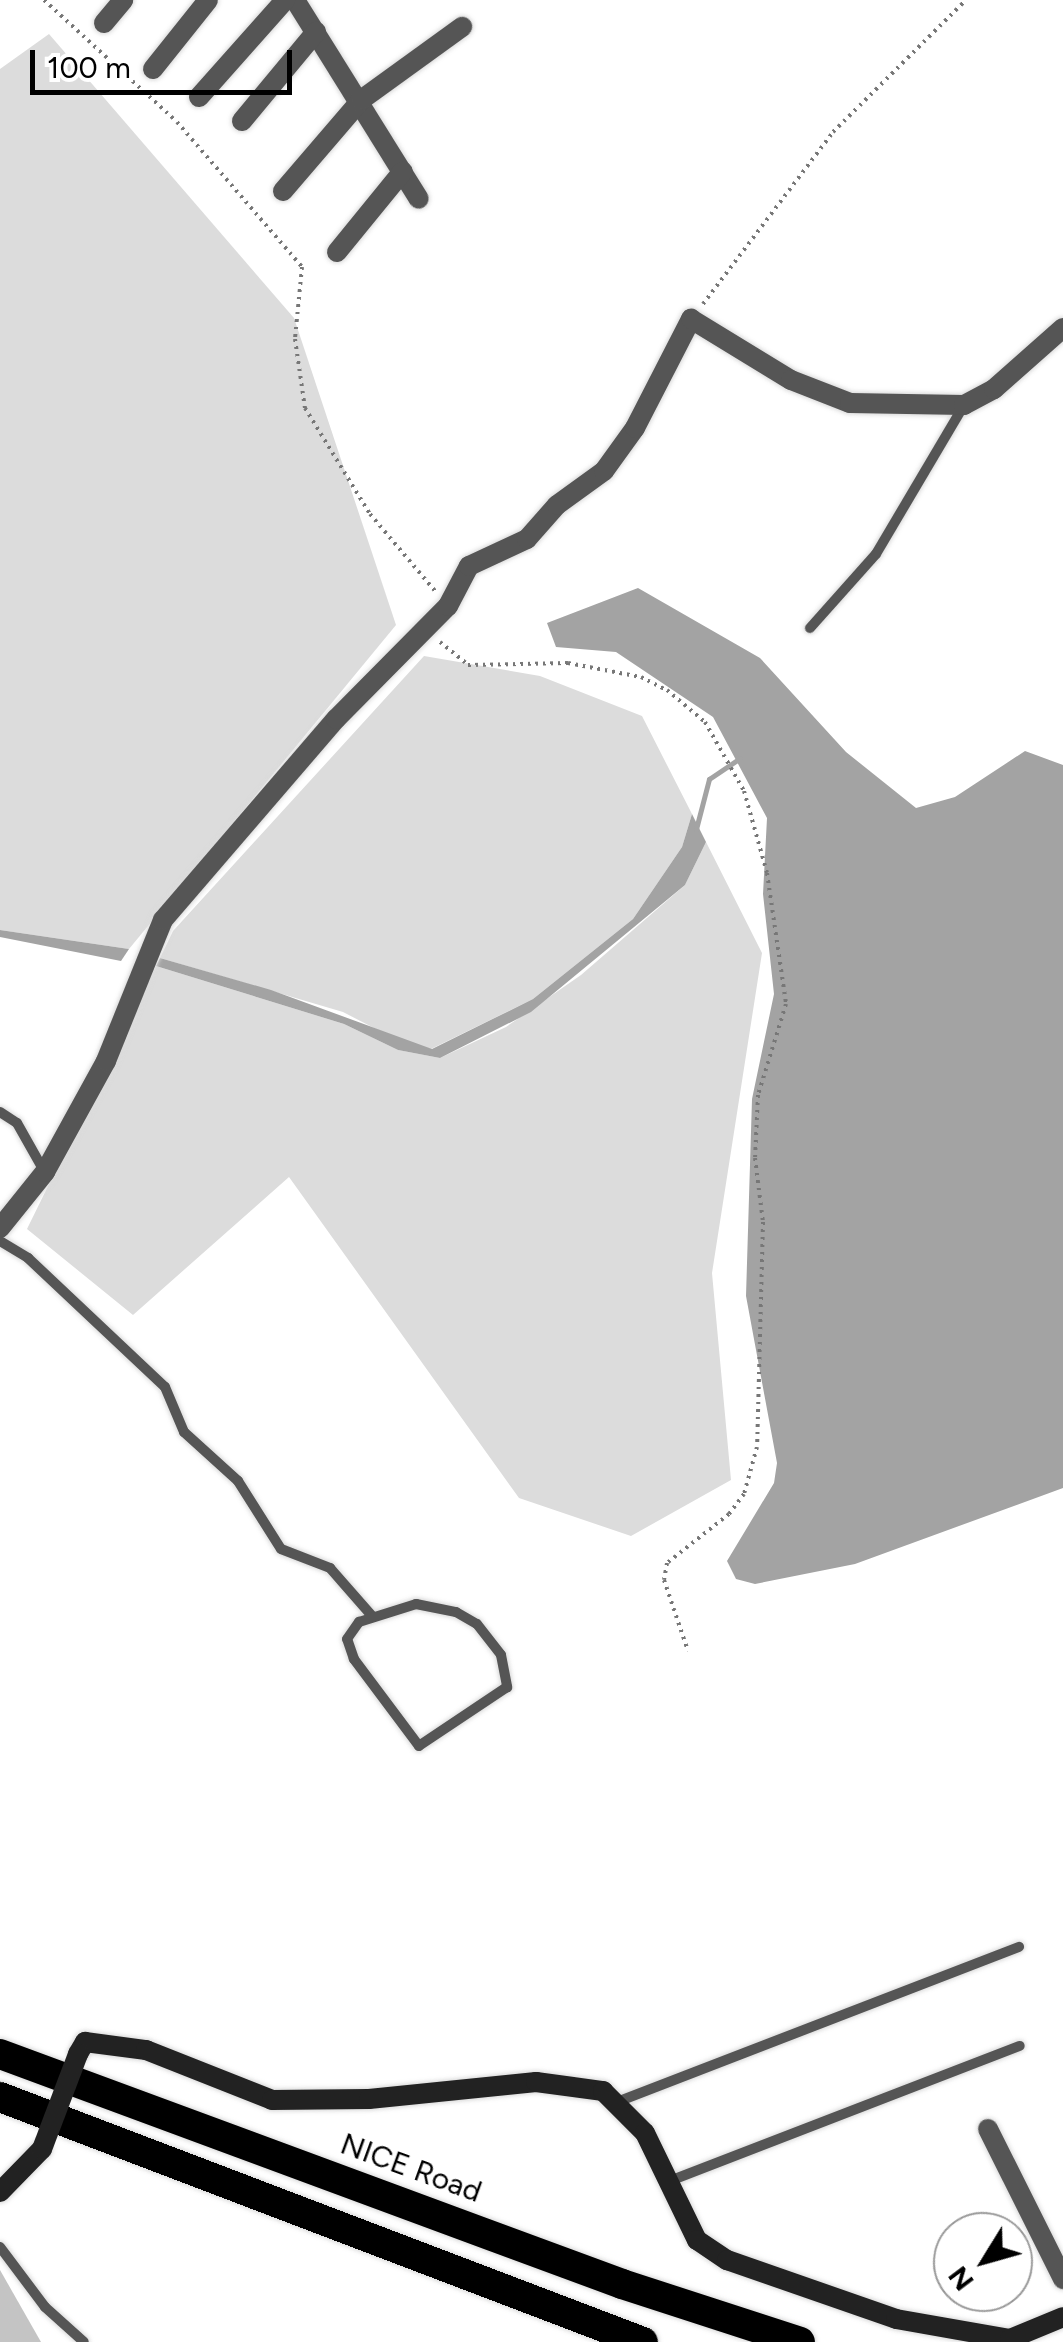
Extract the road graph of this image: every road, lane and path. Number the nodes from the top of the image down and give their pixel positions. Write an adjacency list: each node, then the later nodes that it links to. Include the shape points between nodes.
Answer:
1 (44, 0): 21 (path, via 177,122 302,267 295,339 305,408 370,514)
2 (123, 0): 7 (street)
3 (208, 0): 10 (street)
4 (285, 0): 11 (street)
5 (295, 0): 9 (street)
6 (966, 0): 18 (path, via 833,132)
7 (104, 24)
8 (462, 27): 12 (street)
9 (316, 32): 12 (street); 13 (street)
10 (153, 69)
11 (199, 97)
12 (361, 100): 14 (street); 15 (street)
13 (242, 121)
14 (403, 171): 16 (street); 17 (street)
15 (284, 191)
16 (419, 199)
17 (337, 252)
18 (691, 320): 20 (street, via 791,380 850,404); 21 (street, via 635,428 604,471 557,505 528,539 469,566)
19 (1063, 328): 20 (street, via 994,390)
20 (964, 405): 22 (lane, via 876,554)
21 (448, 606): 23 (street)
22 (810, 628)
23 (424, 637): 25 (street, via 392,658 164,920 106,1061); 29 (path, via 487,667 568,663 641,677 667,690 705,722 744,791 767,874 786,1004 758,1095 755,1158 763,1222 757,1447 744,1494 729,1514 667,1563 664,1580)
24 (0, 1112): 25 (lane, via 17,1124)
25 (45, 1172): 26 (street)
26 (0, 1228)
27 (0, 1241): 28 (lane, via 28,1258 166,1387 184,1432 238,1481 280,1549 330,1568)
28 (372, 1616): 28 (lane, via 346,1639 419,1746 506,1687 501,1655 477,1624 456,1612 416,1604)
29 (688, 1652)
30 (1019, 1947): 34 (lane)
31 (1020, 2046): 36 (lane)
32 (0, 2054): 43 (highway, NICE Road, via 622,2284)
33 (0, 2098): 42 (highway)
34 (617, 2102): 36 (street, via 645,2132); 37 (street, bridge, via 603,2090 536,2082 368,2099 272,2100 146,2050 84,2042 42,2149)
35 (988, 2129): 39 (street)
36 (666, 2182): 40 (street, via 698,2240 726,2260 896,2320 1010,2339)
37 (0, 2192)
38 (0, 2247): 41 (lane, via 45,2307)
39 (1063, 2279)
40 (1063, 2318)
41 (84, 2342)
42 (642, 2342)
43 (800, 2342)

